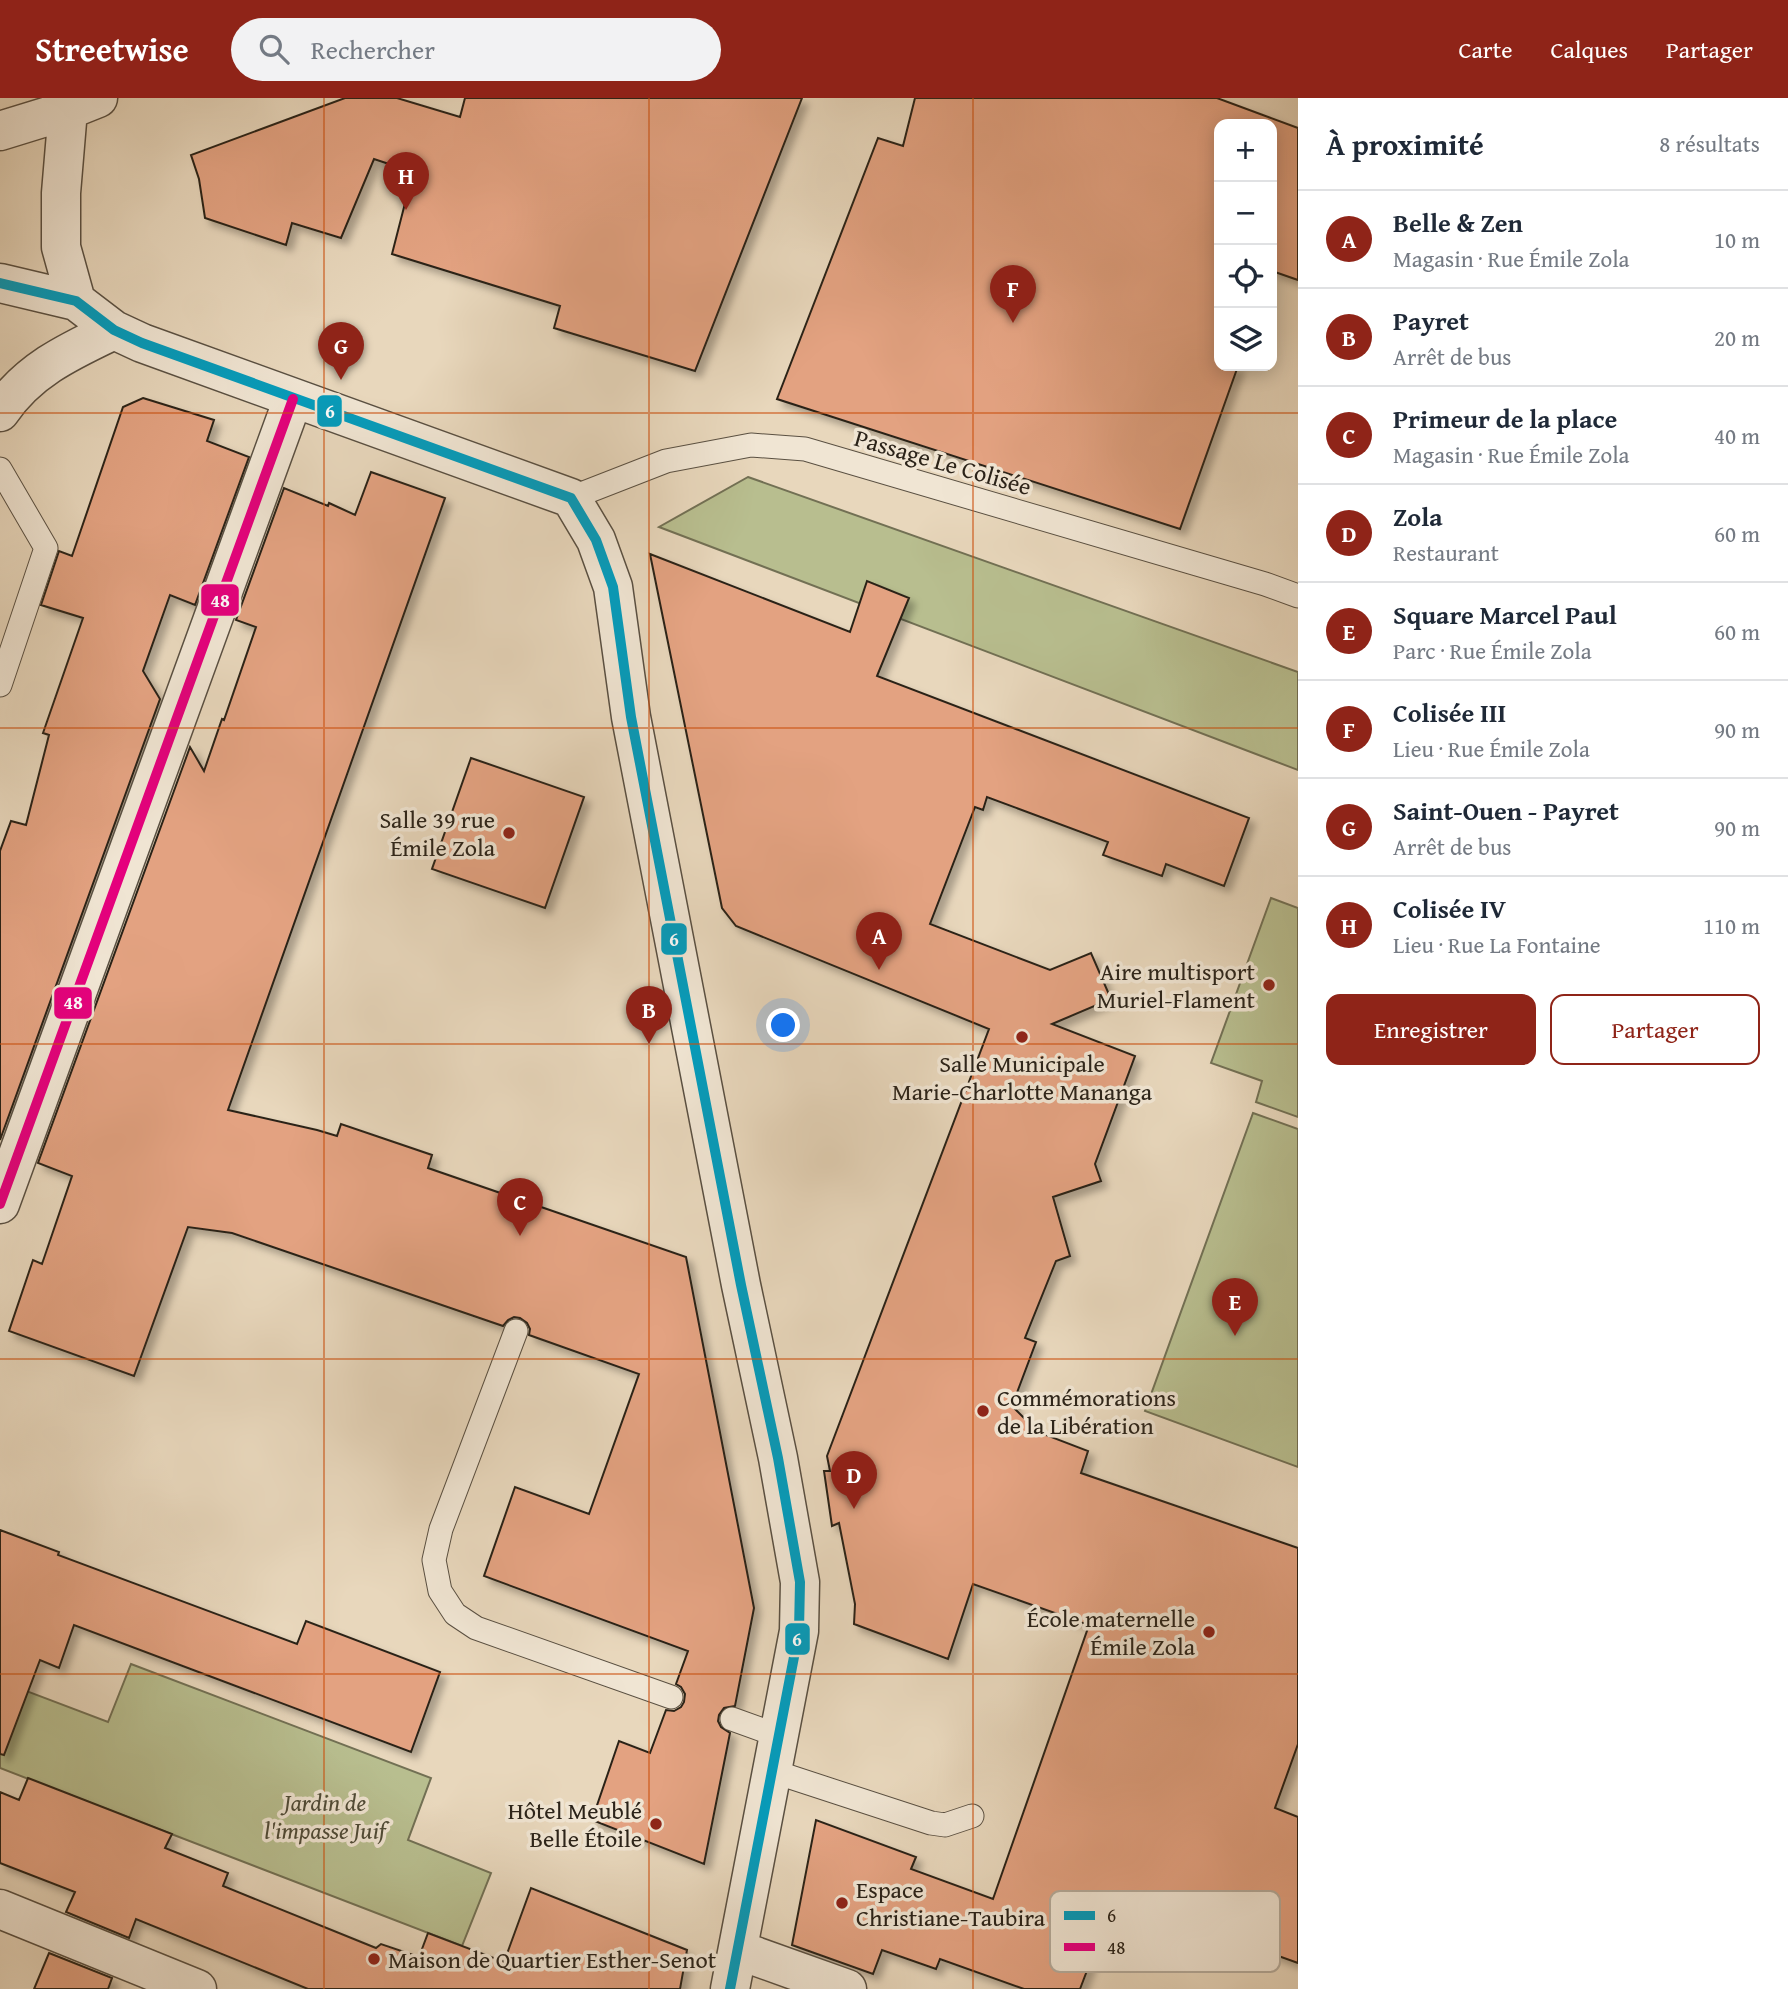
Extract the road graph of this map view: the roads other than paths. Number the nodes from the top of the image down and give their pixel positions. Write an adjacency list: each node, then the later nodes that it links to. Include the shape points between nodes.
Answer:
1 (83, 104): 2 (street); 4 (street, via 61,193 61,247)
2 (0, 131)
3 (0, 282): 4 (street)
4 (76, 301): 5 (street)
5 (114, 330): 6 (street); 7 (street, via 44,366 9,397)
6 (293, 399): 9 (street); 12 (street)
7 (0, 412)
8 (0, 469): 11 (lane, via 46,548)
9 (572, 498): 10 (lane, Passage Le Colisée, via 666,461 751,445 805,449); 16 (street, via 596,540 613,587 631,717 800,1582 800,1631)
10 (1298, 596)
11 (0, 685)
12 (0, 1204)
13 (516, 1331): 14 (lane, via 440,1530 434,1560 440,1591 455,1614 476,1629)
14 (671, 1697)
15 (732, 1719): 16 (lane)
16 (776, 1754): 17 (lane, via 931,1823 946,1825); 19 (street)
17 (972, 1816)
18 (0, 1909): 20 (street)
19 (738, 1950): 21 (street); 22 (street)
20 (197, 1989)
21 (730, 1989)
22 (847, 1989)

